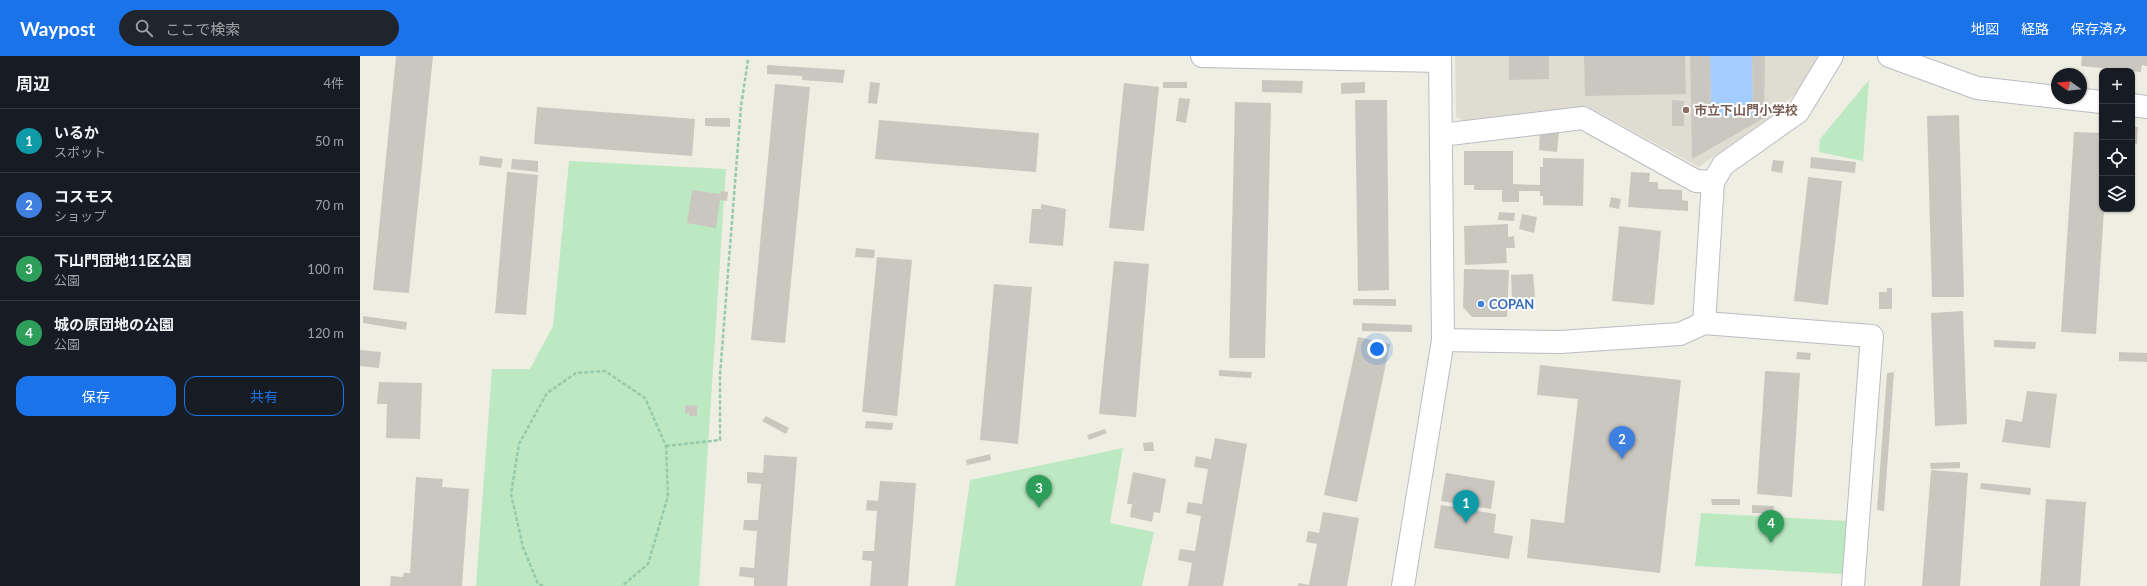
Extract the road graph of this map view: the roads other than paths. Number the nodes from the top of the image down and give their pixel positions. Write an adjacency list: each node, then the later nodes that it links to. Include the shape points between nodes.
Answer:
1 (1202, 56): 4 (street)
2 (1832, 56): 11 (street, via 1798,112 1724,165)
3 (1889, 56): 5 (street, via 1977,88)
4 (1440, 59): 10 (street)
5 (2051, 96)
6 (2087, 100): 7 (street)
7 (2099, 102)
8 (2135, 105): 9 (street)
9 (2147, 107)
10 (1441, 135): 11 (street, via 1583,118 1696,181); 13 (street)
11 (1713, 182): 12 (street)
12 (1704, 323): 13 (street, via 1680,334 1560,342); 15 (street, via 1872,336)
13 (1443, 340): 14 (street)
14 (1403, 586)
15 (1853, 586)

